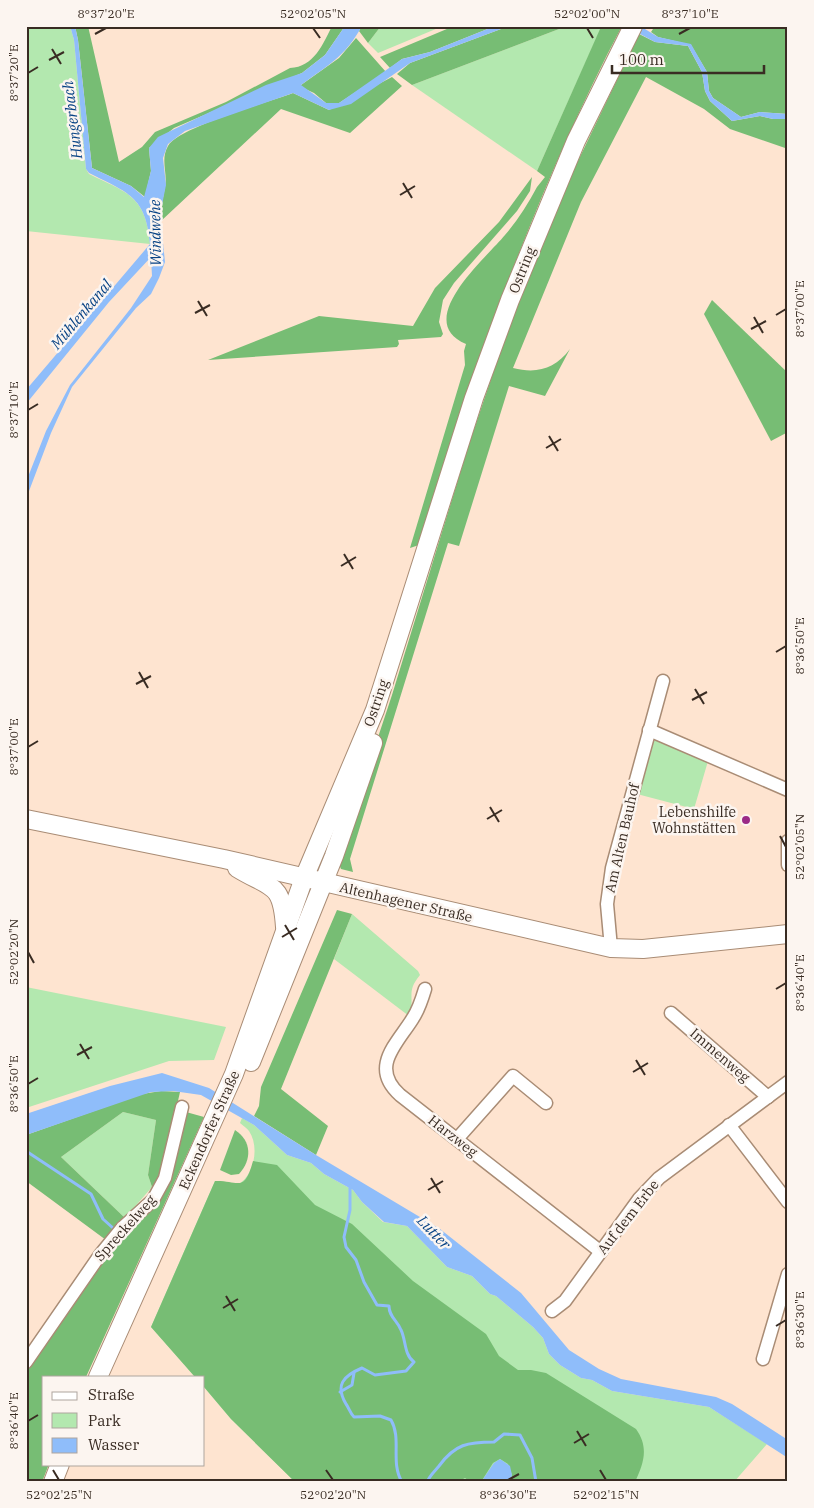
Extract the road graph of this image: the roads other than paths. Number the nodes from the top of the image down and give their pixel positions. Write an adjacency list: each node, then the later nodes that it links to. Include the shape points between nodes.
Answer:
1 (630, 32): 2 (main road, Ostring, via 576,141 513,291 474,398)
2 (434, 524): 10 (main road, Ostring, via 375,710); 11 (main road, Ostring, via 415,606 384,712)
3 (663, 680): 4 (street, Am Alten Bauhof)
4 (649, 730): 5 (street); 14 (street, Am Alten Bauhof, via 612,868 607,904)
5 (788, 790)
6 (26, 819): 8 (main road, Altenhagener Straße)
7 (788, 841): 9 (street)
8 (224, 859): 10 (main road, Altenhagener Straße); 12 (main road, via 276,889 284,908)
9 (788, 865)
10 (304, 878): 11 (main road, Altenhagener Straße); 12 (main road, Eckendorfer Straße)
11 (323, 883): 14 (main road, Altenhagener Straße); 17 (main road, Eckendorfer Straße)
12 (286, 931): 17 (main road, Eckendorfer Straße)
13 (788, 934): 14 (main road, Altenhagener Straße, via 643,949)
14 (611, 948)
15 (425, 989): 24 (street, Harzweg, via 414,1017 387,1058 388,1076 395,1091)
16 (671, 1013): 19 (street, Immenweg)
17 (239, 1076): 23 (main road, Eckendorfer Straße)
18 (788, 1082): 19 (street, Auf dem Erbe)
19 (768, 1097): 22 (street, Auf dem Erbe)
20 (546, 1103): 24 (street, via 513,1076)
21 (182, 1107): 30 (street, Spreckelweg, via 165,1178 153,1200 122,1228 100,1255)
22 (730, 1125): 25 (street); 26 (street, Auf dem Erbe, via 659,1178 639,1199)
23 (217, 1127): 31 (main road, Eckendorfer Straße); 32 (main road, Eckendorfer Straße)
24 (457, 1139): 26 (street, Harzweg)
25 (788, 1202)
26 (601, 1252): 28 (street, Auf dem Erbe, via 565,1301)
27 (788, 1274): 29 (street)
28 (552, 1311)
29 (763, 1358)
30 (26, 1362)
31 (98, 1376)
32 (110, 1376)
33 (59, 1466): 35 (main road)
34 (70, 1466): 36 (main road)
35 (53, 1482)
36 (65, 1482)

